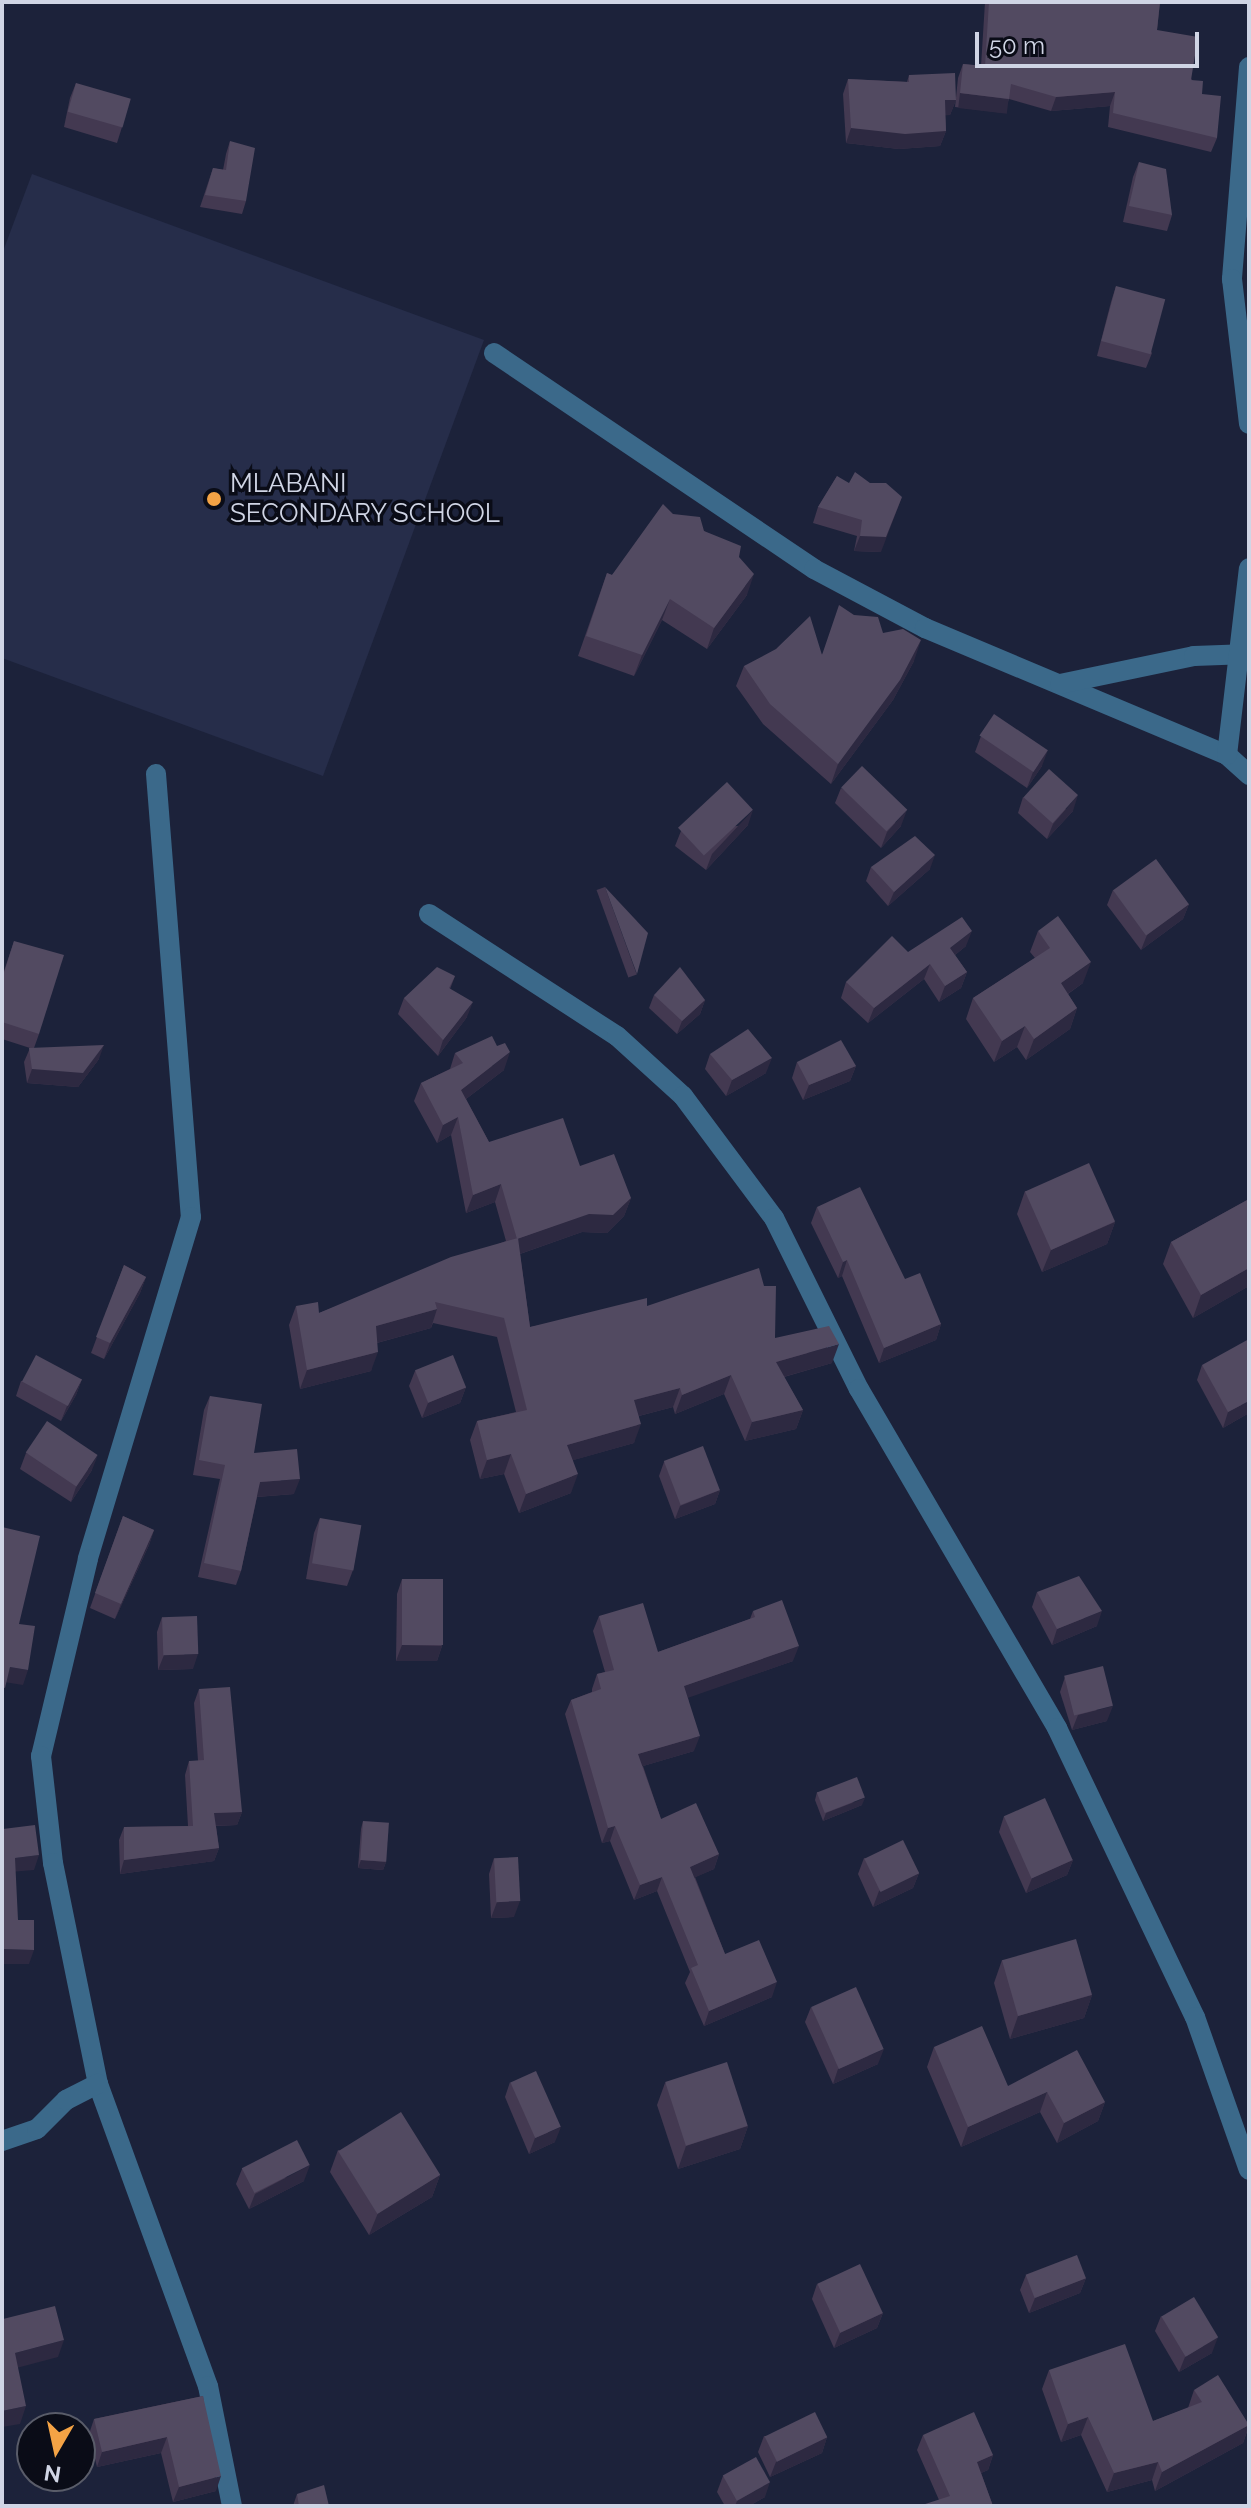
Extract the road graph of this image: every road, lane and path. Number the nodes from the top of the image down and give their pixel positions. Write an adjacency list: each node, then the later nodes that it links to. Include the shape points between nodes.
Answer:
1 (1249, 67): 3 (street, via 1232,279)
2 (494, 353): 6 (street, via 814,569 925,628)
3 (1249, 424)
4 (1249, 568): 5 (street)
5 (1245, 654): 6 (street, via 1194,656); 7 (street)
6 (1060, 684): 7 (street)
7 (1227, 755): 9 (street)
8 (156, 774): 11 (street, via 191,1217 88,1559 41,1756 53,1863)
9 (1249, 775)
10 (429, 914): 13 (street, via 617,1036 683,1096 774,1218 859,1389 1057,1728 1195,2017)
11 (98, 2084): 12 (street, via 66,2100 37,2129); 14 (street, via 208,2386)
12 (2, 2141)
13 (1249, 2170)
14 (232, 2506)

